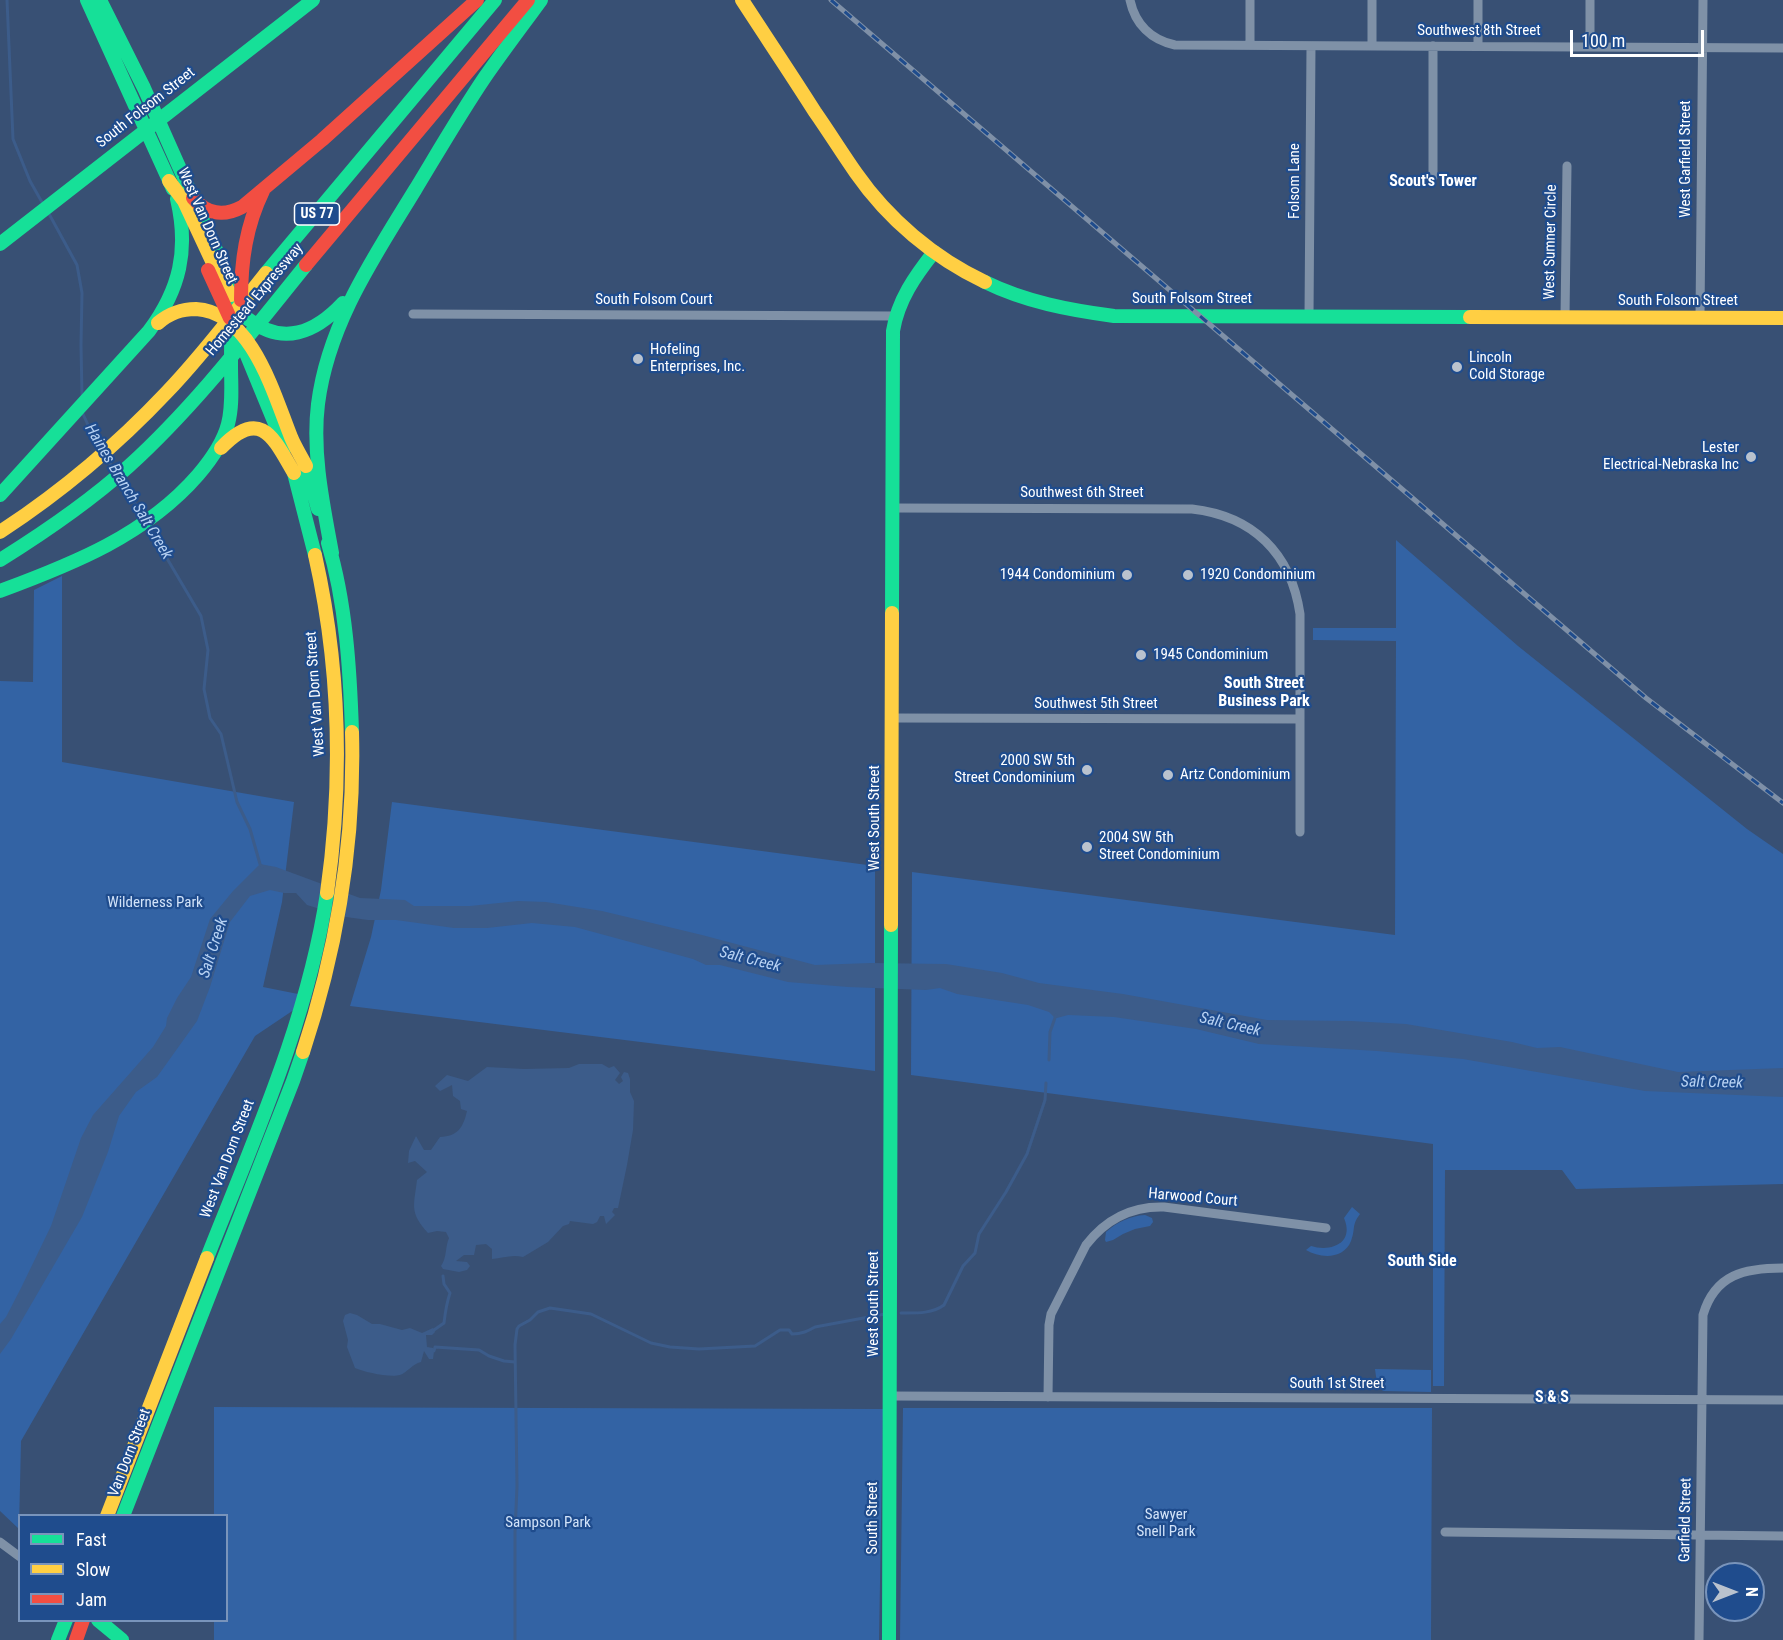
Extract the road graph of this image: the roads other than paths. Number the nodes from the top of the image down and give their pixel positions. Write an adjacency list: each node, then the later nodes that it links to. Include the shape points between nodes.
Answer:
1 (87, 0): 25 (main road, West Van Dorn Street)
2 (100, 0): 27 (main road, West Van Dorn Street)
3 (313, 0): 29 (main road, South Folsom Street)
4 (477, 0): 26 (main road)
5 (495, 0): 47 (main road, Homestead Expressway / US 77, via 168,392 75,480)
6 (528, 0): 49 (main road, Homestead Expressway / US 77, via 196,396 143,453 88,500)
7 (541, 0): 31 (main road, via 478,87)
8 (742, 0): 30 (main road, South Folsom Street, via 863,183 894,219)
9 (1130, 0): 15 (street, Southwest 8th Street, via 1143,28 1156,39 1175,45)
10 (1250, 0): 15 (street)
11 (1372, 0): 17 (street)
12 (1478, 0): 19 (street)
13 (1590, 0): 20 (street)
14 (1702, 0): 21 (street, West Garfield Street)
15 (1250, 45): 16 (street, Southwest 8th Street)
16 (1311, 46): 17 (street, Southwest 8th Street); 36 (street, Folsom Lane)
17 (1372, 46): 18 (street, Southwest 8th Street)
18 (1433, 46): 19 (street, Southwest 8th Street); 24 (street)
19 (1478, 46): 20 (street, Southwest 8th Street)
20 (1590, 47): 21 (street, Southwest 8th Street)
21 (1702, 48): 22 (street, Southwest 8th Street); 38 (street, West Garfield Street)
22 (1783, 48)
23 (1567, 166): 37 (street, West Sumner Circle)
24 (1434, 177)
25 (169, 181): 28 (main road, West Van Dorn Street); 32 (main road, via 184,201)
26 (272, 182): 27 (main road, via 232,212 209,211); 33 (main road, via 262,193 250,221 240,270)
27 (193, 198): 32 (main road, West Van Dorn Street)
28 (177, 199): 32 (main road, West Van Dorn Street); 41 (main road, via 182,221 182,263 173,293)
29 (0, 244)
30 (934, 252): 35 (main road, West South Street); 36 (main road, South Folsom Street, via 1003,291 1085,313)
31 (357, 285): 33 (main road, via 333,314 316,327 294,333 269,332 257,327); 48 (main road, via 326,359 318,404 316,453)
32 (227, 287): 33 (main road, West Van Dorn Street); 40 (main road)
33 (242, 311): 40 (main road); 42 (main road, West Van Dorn Street)
34 (412, 314): 35 (street, South Folsom Court)
35 (896, 315): 46 (main road, West South Street, via 892,331)
36 (1309, 316): 37 (main road, South Folsom Street)
37 (1565, 317): 38 (main road, South Folsom Street)
38 (1700, 317): 39 (main road, South Folsom Street)
39 (1783, 318)
40 (236, 330): 41 (main road, via 222,316 205,309 191,309 170,314); 42 (main road); 43 (main road, via 228,424)
41 (149, 331): 45 (main road)
42 (253, 351): 44 (main road, West Van Dorn Street, via 273,416)
43 (205, 466): 44 (main road, via 236,434 252,429 273,438); 50 (main road, via 155,516 99,552)
44 (300, 469): 48 (main road, West Van Dorn Street); 61 (main road, West Van Dorn Street, via 329,636 336,718 334,830 324,909 310,975 285,1057)
45 (0, 495)
46 (893, 508): 51 (main road, West South Street); 52 (street, Southwest 6th Street, via 1192,509 1238,521 1277,554 1293,582 1300,614)
47 (0, 532)
48 (332, 553): 60 (main road, West Van Dorn Street, via 351,691 349,839 337,925 312,1026 290,1090)
49 (0, 560)
50 (0, 591)
51 (891, 718): 52 (street, Southwest 5th Street); 56 (main road, West South Street)
52 (1300, 719): 53 (street, Southwest 6th Street)
53 (1300, 832)
54 (1326, 1228): 57 (street, Harwood Court, via 1164,1207 1140,1208 1112,1219 1086,1245 1051,1314)
55 (1783, 1268): 58 (street, via 1750,1269 1735,1274 1723,1282 1706,1306 1701,1327)
56 (890, 1396): 57 (street, South 1st Street); 75 (main road, South Street)
57 (1048, 1397): 58 (street, South 1st Street)
58 (1702, 1400): 59 (street, South 1st Street); 65 (street, Garfield Street)
59 (1783, 1400)
60 (168, 1401): 63 (main road, Van Dorn Street)
61 (151, 1403): 62 (main road, Van Dorn Street)
62 (107, 1514)
63 (123, 1514)
64 (1445, 1532): 65 (street)
65 (1701, 1535): 66 (street); 76 (street, Garfield Street)
66 (1783, 1536)
67 (0, 1542): 68 (street)
68 (18, 1556)
69 (65, 1622): 72 (main road)
70 (82, 1622): 73 (main road)
71 (100, 1622): 74 (main road)
72 (58, 1640)
73 (76, 1640)
74 (122, 1640)
75 (889, 1640)
76 (1699, 1640)

